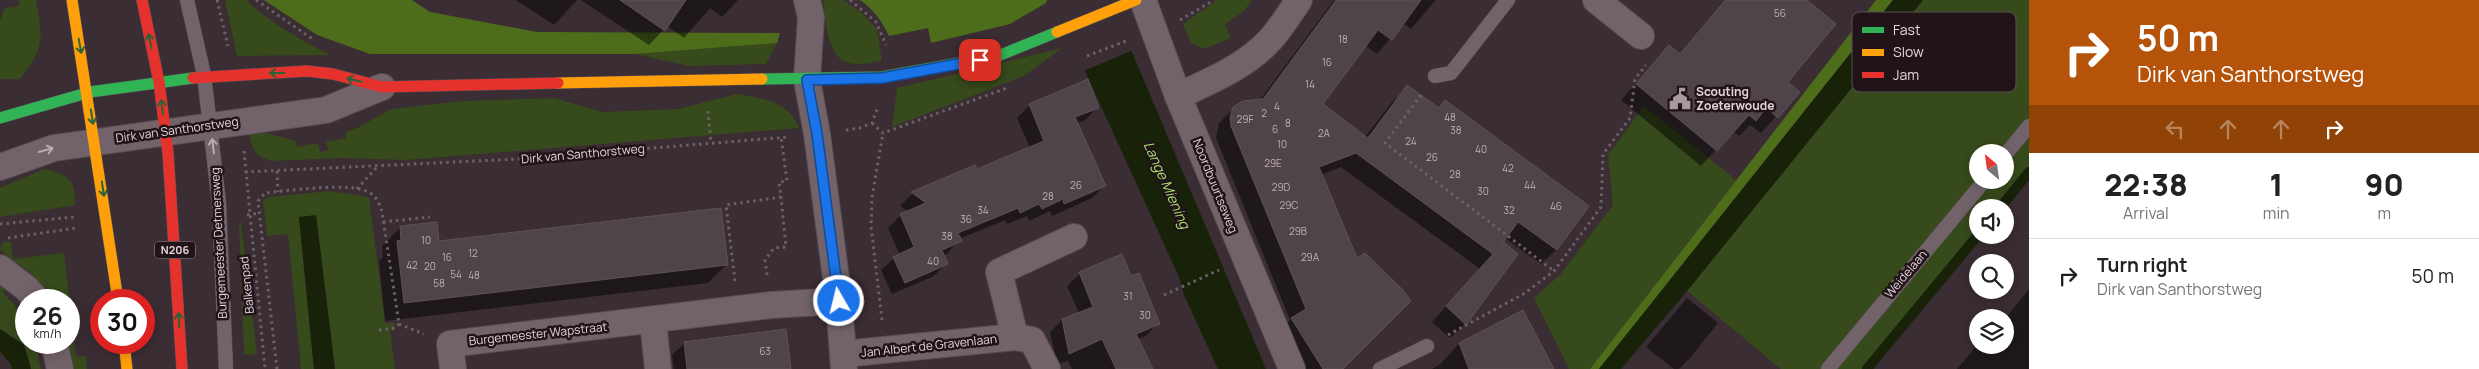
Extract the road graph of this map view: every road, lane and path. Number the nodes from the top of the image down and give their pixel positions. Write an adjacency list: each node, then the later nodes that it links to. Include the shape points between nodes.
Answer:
1 (72, 0): 22 (street, one-way to 22)
2 (142, 0): 19 (street, N206, one-way to 2)
3 (187, 0): 15 (lane, Burgemeester Detmersweg)
4 (808, 0): 18 (street, via 811,17)
5 (850, 0): 17 (path, via 868,13 882,33 886,44)
6 (1214, 0): 11 (path)
7 (1299, 0): 23 (street, via 1269,41 1246,60 1224,75)
8 (1508, 0): 16 (lane, via 1451,72)
9 (1596, 0): 12 (street)
10 (1135, 1): 11 (street, Noordbuurtseweg); 17 (street, Dirk van Santhorstweg, via 998,56)
11 (1155, 30): 23 (street, Noordbuurtseweg)
12 (1641, 36): 47 (path, via 1657,50 1635,79 1630,118 1603,154 1601,207)
13 (1131, 39): 14 (path)
14 (1084, 57)
15 (204, 75): 19 (street, Dirk van Santhorstweg); 20 (street, Dirk van Santhorstweg, one-way to 15, via 326,73); 26 (lane, Burgemeester Detmersweg)
16 (1435, 76): 47 (path, via 1385,143)
17 (885, 77): 18 (street, Dirk van Santhorstweg); 25 (path)
18 (807, 80): 20 (street, Dirk van Santhorstweg); 30 (street)
19 (159, 82): 22 (street, Dirk van Santhorstweg); 28 (street, N206, one-way to 19)
20 (382, 87): 26 (street, Dirk van Santhorstweg, via 326,110)
21 (1008, 87): 29 (path)
22 (88, 92): 24 (street, Dirk van Santhorstweg); 32 (street, one-way to 32)
23 (1178, 96): 71 (street, Noordbuurtseweg)
24 (0, 118)
25 (872, 123): 29 (path); 30 (path, Dirk van Santhorstweg, via 860,128)
26 (210, 126): 28 (street, Dirk van Santhorstweg); 65 (lane, Burgemeester Detmersweg, one-way to 26, via 219,203)
27 (2029, 126): 33 (lane)
28 (164, 131): 32 (street, Dirk van Santhorstweg); 64 (street, N206, one-way to 28)
29 (883, 132): 58 (path, via 872,197 871,226)
30 (817, 134): 31 (path, Dirk van Santhorstweg); 51 (street)
31 (782, 137): 35 (path, Dirk van Santhorstweg); 40 (path, via 787,181 779,182)
32 (95, 141): 34 (street, Dirk van Santhorstweg, one-way to 32, via 45,150); 49 (street, one-way to 49)
33 (2014, 144)
34 (0, 167)
35 (376, 167): 36 (path, Dirk van Santhorstweg); 37 (path)
36 (277, 171): 39 (path); 41 (path, Dirk van Santhorstweg, via 245,172)
37 (357, 189): 39 (path, via 331,187); 43 (path, via 370,192 379,202)
38 (1977, 189): 73 (lane, Weidelaan)
39 (278, 192): 67 (path, via 265,194 258,201)
40 (781, 197): 52 (path, via 786,247 774,248 765,260); 53 (path, via 726,205)
41 (247, 200): 66 (path, Balkenpad)
42 (430, 217): 43 (path)
43 (383, 222): 55 (path, via 399,324 395,328)
44 (1074, 237): 56 (street, Jan Albert de Gravenlaan, via 999,272)
45 (1226, 267): 50 (path)
46 (0, 268): 48 (street)
47 (1554, 270): 57 (path, via 1525,294)
48 (27, 289)
49 (116, 289)
50 (1164, 295)
51 (839, 301): 52 (street, Burgemeester Wapstraat); 61 (street)
52 (771, 305): 53 (street, Burgemeester Wapstraat)
53 (738, 310): 54 (street, Burgemeester Wapstraat)
54 (652, 321): 68 (street, Burgemeester Wapstraat, via 450,344); 69 (street)
55 (379, 330)
56 (1014, 337): 58 (street, Jan Albert de Gravenlaan); 70 (street, Jan Albert de Gravenlaan, via 1032,340)
57 (1427, 346): 72 (lane)
58 (885, 351): 61 (street, Jan Albert de Gravenlaan)
59 (57, 354): 62 (street)
60 (125, 354): 63 (street)
61 (844, 362)
62 (60, 369)
63 (127, 369)
64 (182, 369)
65 (226, 369)
66 (265, 369)
67 (277, 369)
68 (453, 369)
69 (658, 369)
70 (1047, 369)
71 (1292, 369)
72 (1380, 369)
73 (1828, 369)

